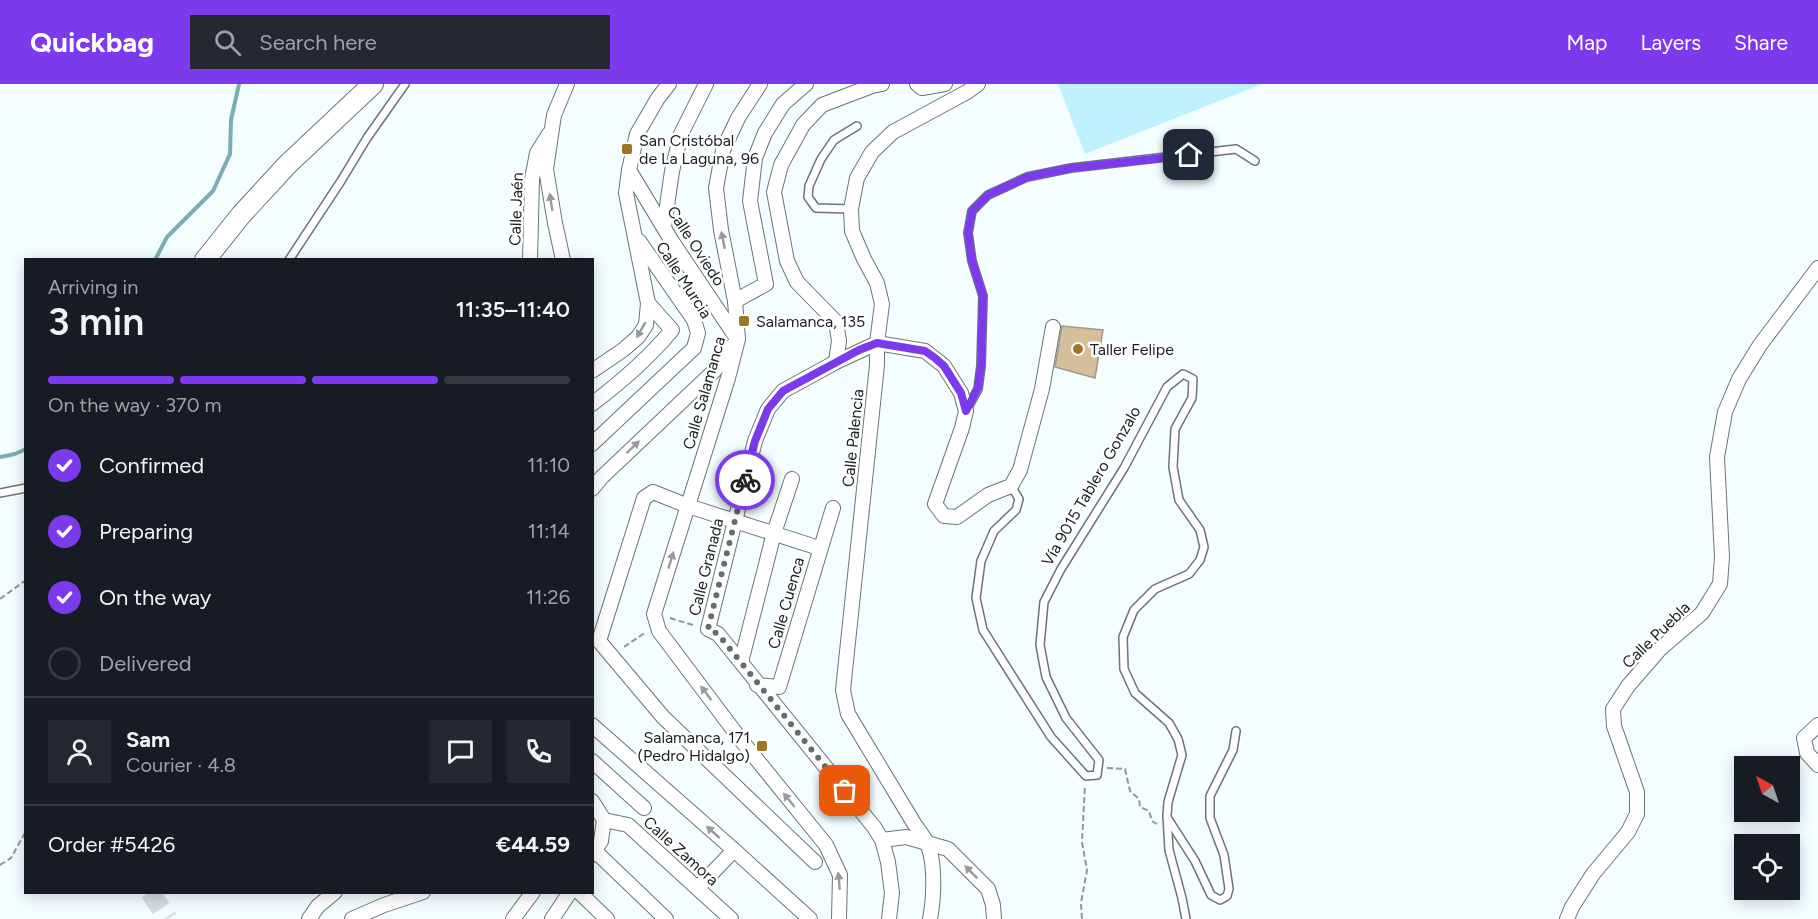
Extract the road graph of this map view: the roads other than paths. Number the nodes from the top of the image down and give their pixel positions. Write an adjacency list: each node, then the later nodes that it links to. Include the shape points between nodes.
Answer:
1 (373, 84): 20 (street, via 287,165)
2 (405, 84): 21 (lane)
3 (567, 84): 14 (street)
4 (669, 84): 16 (street, via 637,134)
5 (706, 84): 18 (street, via 681,134)
6 (760, 84): 25 (street, Calle Salamanca, one-way to 6, via 716,188 723,150)
7 (806, 84): 25 (street, via 783,104 754,158 750,201 766,284)
8 (882, 84): 30 (street, via 822,105 803,125 781,165 774,192 787,261 797,282 836,322)
9 (917, 84): 10 (street, via 922,88)
10 (945, 84)
11 (955, 84): 12 (street)
12 (973, 88): 17 (street, Calle Palencia, via 893,132 872,152 857,178)
13 (857, 126): 17 (lane, via 834,140 820,159 808,197 816,208)
14 (552, 129): 22 (street, Calle Jaén, via 537,153 531,179); 23 (street, one-way to 14, via 546,169)
15 (1255, 161): 33 (lane, via 1236,149 1071,168 1027,177 988,195 972,211 968,233 983,296 978,388)
16 (629, 170): 18 (street, Calle Oviedo); 19 (street, via 626,193)
17 (851, 209): 29 (street, Calle Palencia, via 852,231 877,283 882,304)
18 (664, 227): 28 (street, Calle Oviedo)
19 (635, 236): 26 (street); 34 (street, Calle Murcia, via 694,320 698,333 694,348)
20 (207, 258)
21 (291, 258)
22 (530, 258)
23 (563, 258)
24 (1818, 268): 80 (street, Calle Puebla, via 1760,345 1725,412 1718,457 1720,584 1702,613 1660,649 1613,710 1614,726 1637,792 1637,814 1629,832 1593,874)
25 (735, 301): 28 (street, Calle Salamanca)
26 (648, 303): 31 (street, one-way to 31, via 646,326 638,337); 32 (street, via 672,330 658,348)
27 (1053, 327): 36 (street, via 1042,389 1020,470)
28 (738, 339): 37 (street, one-way to 28, via 714,371); 40 (street, Calle Salamanca)
29 (877, 343): 30 (street, Calle Granada); 33 (street, via 925,351 932,356 950,375); 57 (street, Calle Palencia, via 843,690 848,714)
30 (836, 362): 42 (street, Calle Granada, via 783,391 768,409 755,441)
31 (594, 370)
32 (594, 402)
33 (966, 411): 36 (street, via 935,504 944,516 957,517 988,495)
34 (594, 442)
35 (792, 479): 43 (street)
36 (1011, 486): 54 (lane, Vía 9015 Tablero Gonzalo, via 1019,499 1016,510 994,531 981,561 976,598 983,630 1051,737 1086,776 1097,776 1099,760 1066,718 1046,677 1040,645 1044,602 1167,387 1183,374 1193,380 1192,398 1175,429 1173,467 1179,500 1200,530 1204,547 1189,574 1155,589 1134,610 1123,638 1125,669 1135,693 1169,723 1182,755)
37 (594, 487)
38 (24, 488): 39 (lane)
39 (0, 493)
40 (688, 506): 42 (street); 60 (street, via 653,492 644,498 599,641 663,717); 75 (street, Calle Salamanca, one-way to 40, via 840,875 826,845 660,631 656,619)
41 (833, 508): 44 (street, Calle Cuenca)
42 (734, 521): 43 (street); 45 (street, Calle Granada, via 708,629 718,634)
43 (774, 533): 44 (street); 45 (street)
44 (819, 548): 46 (street, Calle Cuenca, via 779,687)
45 (741, 662): 46 (street, Calle Granada)
46 (758, 685): 56 (street, Calle Granada)
47 (1818, 725): 51 (street, via 1804,738 1807,753)
48 (594, 727): 58 (street, one-way to 48)
49 (1236, 731): 54 (lane, via 1233,750 1210,796 1210,818 1224,855 1227,896 1220,900 1211,895)
50 (594, 763): 53 (street)
51 (1818, 765)
52 (594, 804): 55 (street)
53 (644, 808)
54 (1167, 816): 79 (lane, Vía 9015 Tablero Gonzalo, via 1169,850)
55 (604, 820): 59 (street, via 601,841); 61 (street, Calle Zamora, via 628,825)
56 (882, 840): 57 (street, via 906,837); 76 (street, Calle Granada, via 892,893)
57 (927, 843): 77 (street, via 933,882); 78 (street, one-way to 57, via 988,889 948,849)
58 (734, 850): 61 (street); 74 (street)
59 (594, 853): 72 (street)
60 (815, 862)
61 (698, 888): 73 (street, Calle Zamora)
62 (333, 894): 67 (street)
63 (417, 894): 68 (street)
64 (532, 894): 69 (street)
65 (569, 894): 70 (street)
66 (581, 894): 71 (street)
67 (309, 919)
68 (352, 919)
69 (513, 919)
70 (552, 919)
71 (607, 919)
72 (666, 919)
73 (730, 919)
74 (810, 919)
75 (839, 919)
76 (889, 919)
77 (930, 919)
78 (994, 919)
79 (1186, 919)
80 (1567, 919)

